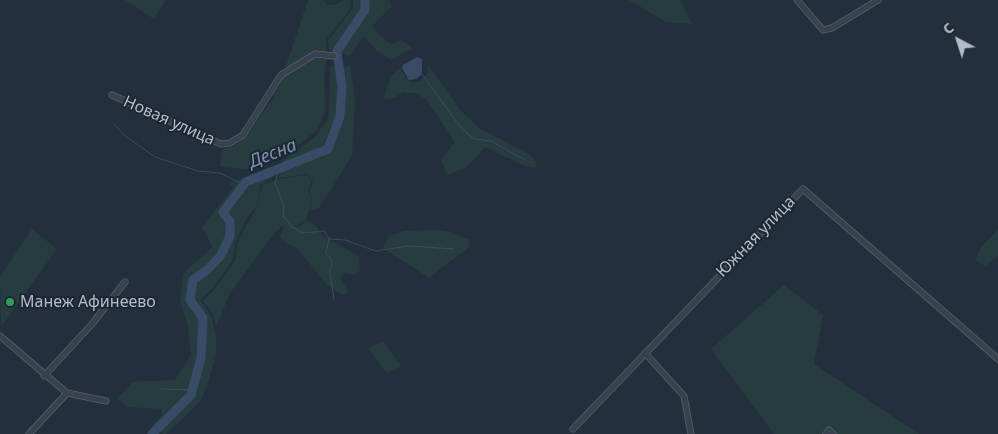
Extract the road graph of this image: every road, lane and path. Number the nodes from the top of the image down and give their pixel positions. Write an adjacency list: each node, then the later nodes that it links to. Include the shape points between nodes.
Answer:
1 (797, 0): 2 (street, via 823,30 832,28)
2 (878, 0)
3 (334, 56): 4 (street, Новая улица, via 314,54 281,75 243,136 230,144 221,144)
4 (112, 95)
5 (125, 282): 9 (street)
6 (0, 336): 9 (street)
7 (645, 353): 8 (street, Южная улица, via 803,189); 12 (street, Южная улица); 14 (street, via 684,396)
8 (998, 359)
9 (44, 376): 10 (street)
10 (67, 393): 11 (street); 13 (street)
11 (106, 401)
12 (572, 429)
13 (29, 434)
14 (691, 434)
15 (826, 434): 16 (street, via 829,430)
16 (833, 434)

